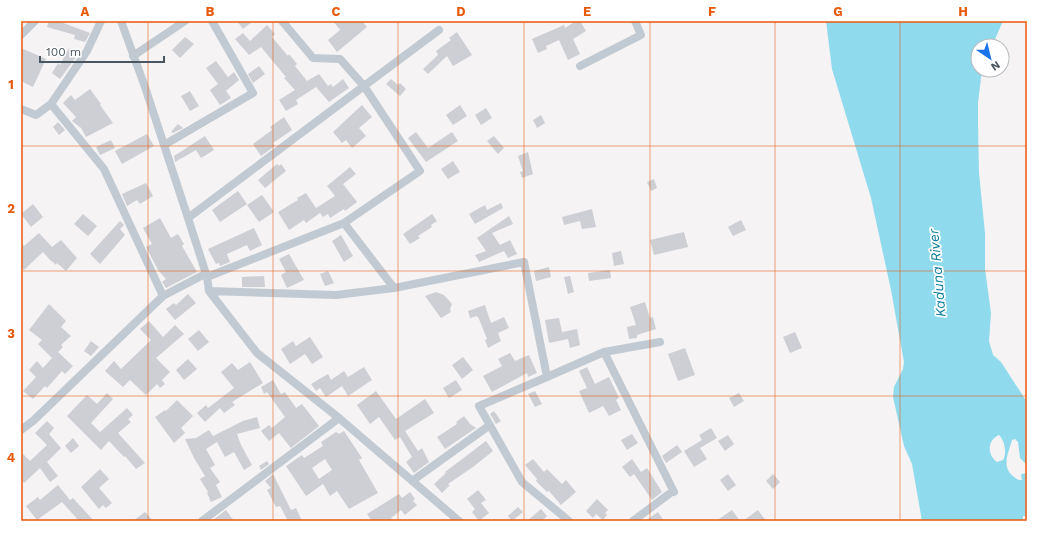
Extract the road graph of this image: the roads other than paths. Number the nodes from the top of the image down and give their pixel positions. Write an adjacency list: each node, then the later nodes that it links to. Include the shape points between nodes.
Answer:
1 (35, 21): 9 (street)
2 (101, 21): 13 (street, via 87,51)
3 (121, 21): 10 (street)
4 (185, 21): 10 (street)
5 (212, 21): 15 (street, via 253,93)
6 (282, 21): 12 (street, via 313,58 340,59)
7 (635, 21): 11 (street, via 641,35)
8 (439, 30): 12 (street)
9 (21, 35)
10 (133, 56): 15 (street)
11 (580, 66)
12 (364, 86): 16 (street); 17 (street, via 420,171)
13 (51, 104): 14 (street, via 36,115); 21 (street, via 104,169)
14 (21, 109)
15 (164, 145): 16 (street)
16 (188, 218): 18 (street)
17 (344, 223): 18 (street); 19 (street)
18 (206, 276): 20 (street); 21 (street)
19 (394, 288): 20 (street, via 336,295); 24 (street, via 524,262)
20 (209, 291): 25 (street, via 257,353)
21 (163, 296): 27 (street)
22 (660, 342): 23 (street)
23 (604, 352): 24 (street); 32 (street, via 672,493)
24 (547, 377): 26 (street, via 479,406)
25 (339, 418): 28 (street); 29 (street)
26 (490, 425): 28 (street); 31 (street, via 522,482)
27 (21, 430)
28 (412, 481): 30 (street)
29 (202, 521)
30 (459, 521)
31 (569, 521)
32 (633, 521)

